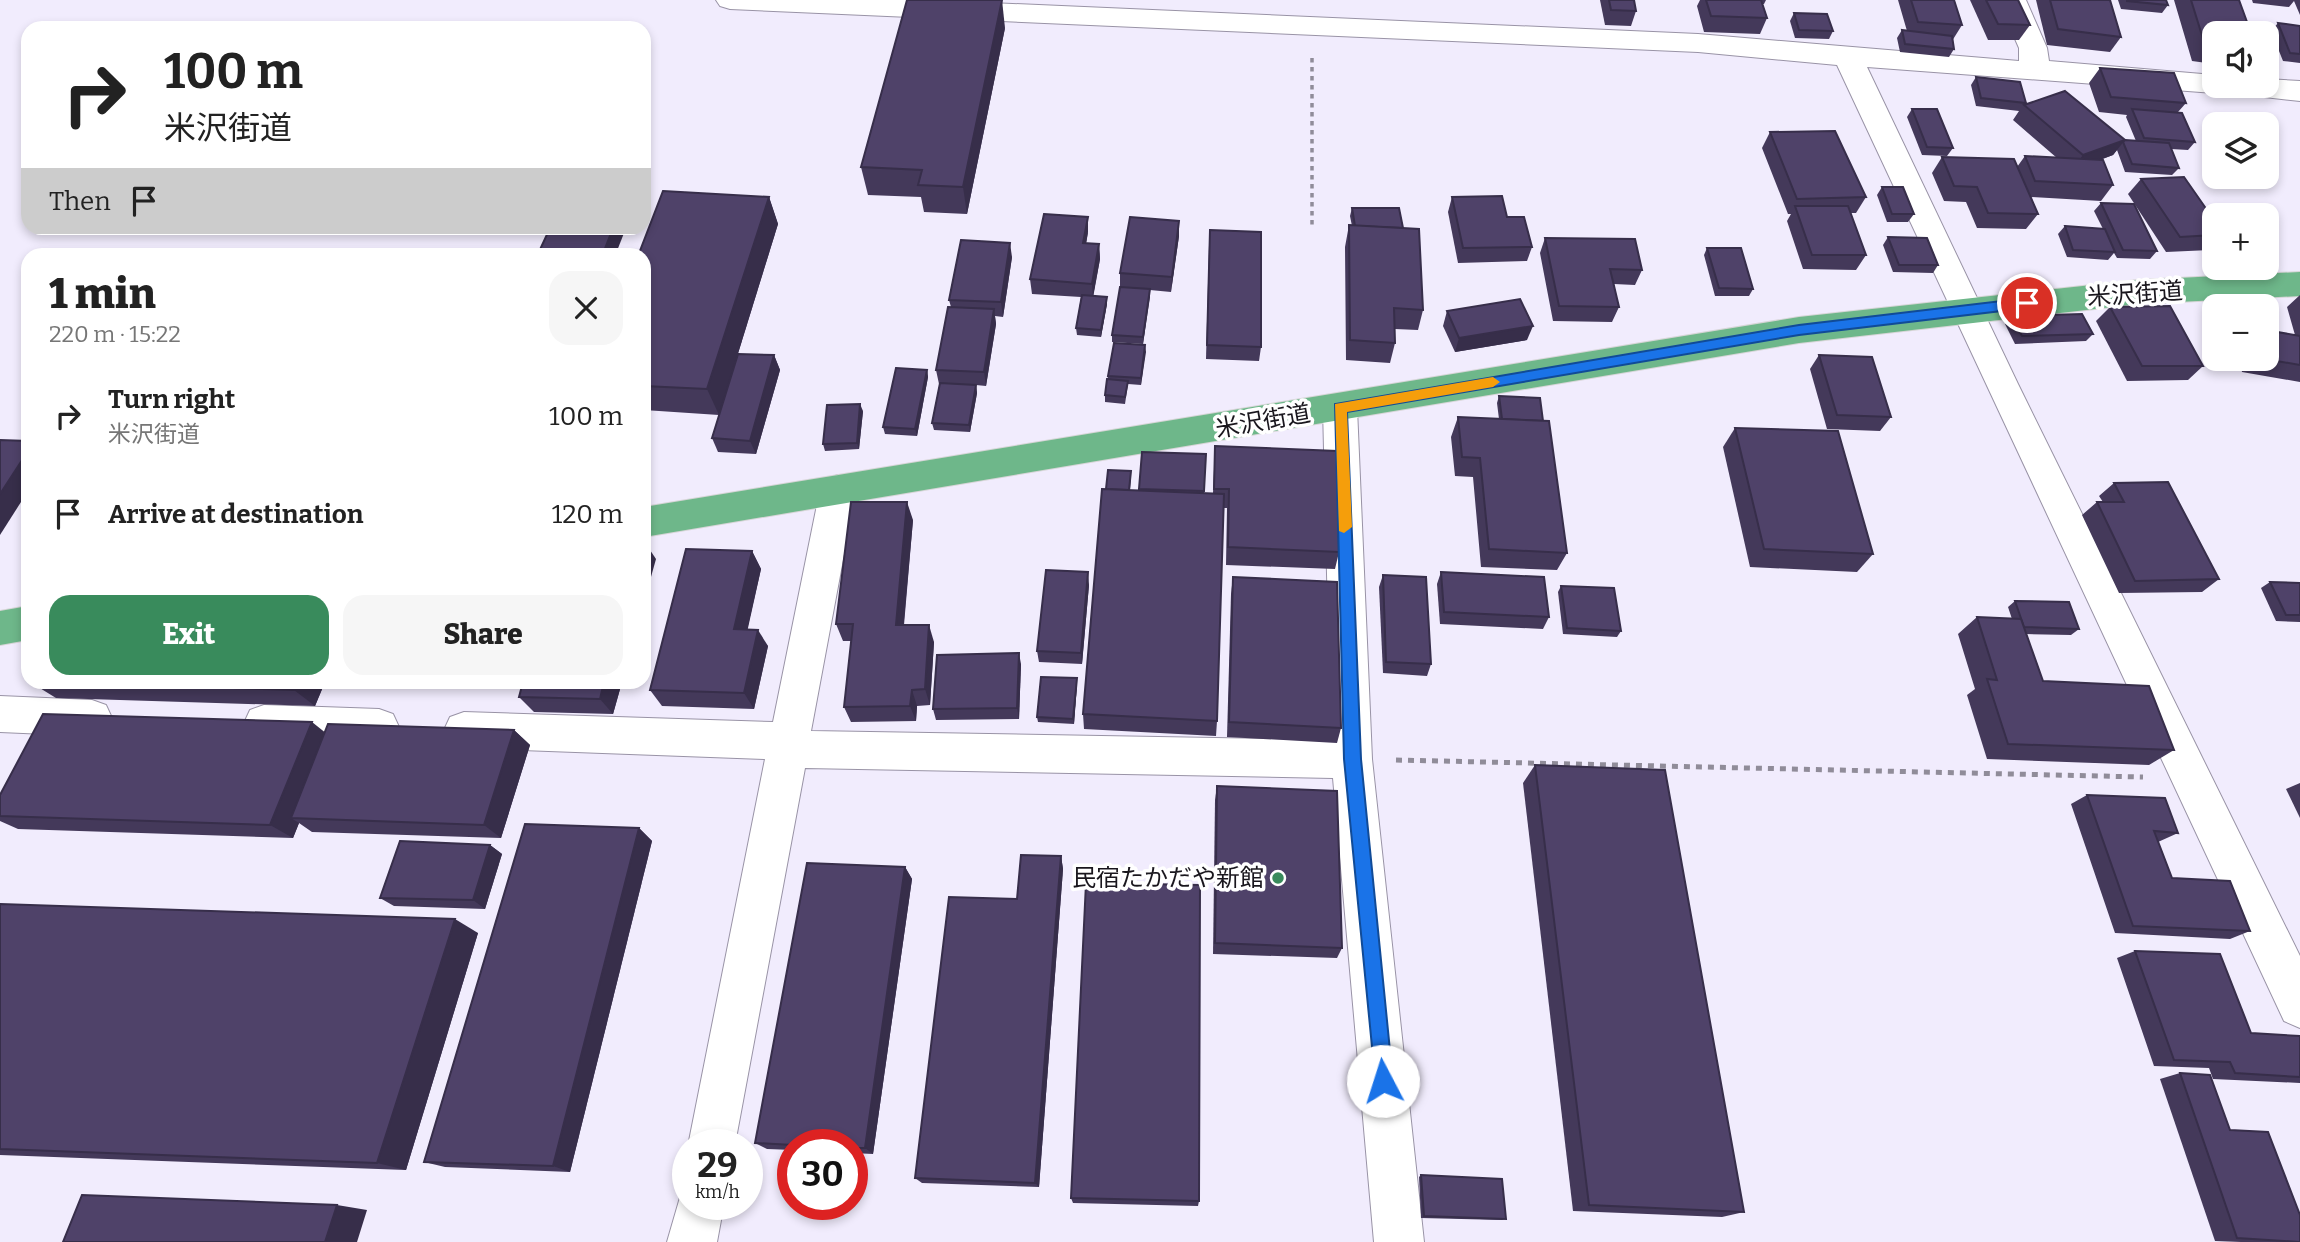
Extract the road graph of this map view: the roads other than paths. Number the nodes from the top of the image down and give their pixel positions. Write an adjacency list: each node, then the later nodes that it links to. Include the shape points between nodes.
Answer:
1 (730, 0): 3 (street, via 1698,43)
2 (2012, 0): 4 (street, via 2033,48 2035,61)
3 (1847, 55): 4 (street); 9 (street)
4 (2026, 71): 5 (street)
5 (2202, 82)
6 (2279, 89): 7 (street)
7 (2300, 91)
8 (2300, 285): 9 (highway, 米沢街道, via 2138,292)
9 (1965, 310): 10 (highway, 米沢街道, via 1799,330); 20 (street)
10 (1340, 408): 11 (highway, 米沢街道); 19 (street)
11 (838, 490): 12 (highway, 米沢街道); 18 (street)
12 (651, 521)
13 (21, 624): 14 (highway)
14 (0, 628)
15 (0, 715): 16 (street)
16 (125, 719)
17 (222, 722): 18 (street)
18 (789, 745): 19 (street); 21 (street)
19 (1352, 759): 24 (street)
20 (2300, 1004)
21 (714, 1129)
22 (697, 1220): 23 (street)
23 (692, 1242)
24 (1399, 1242)

